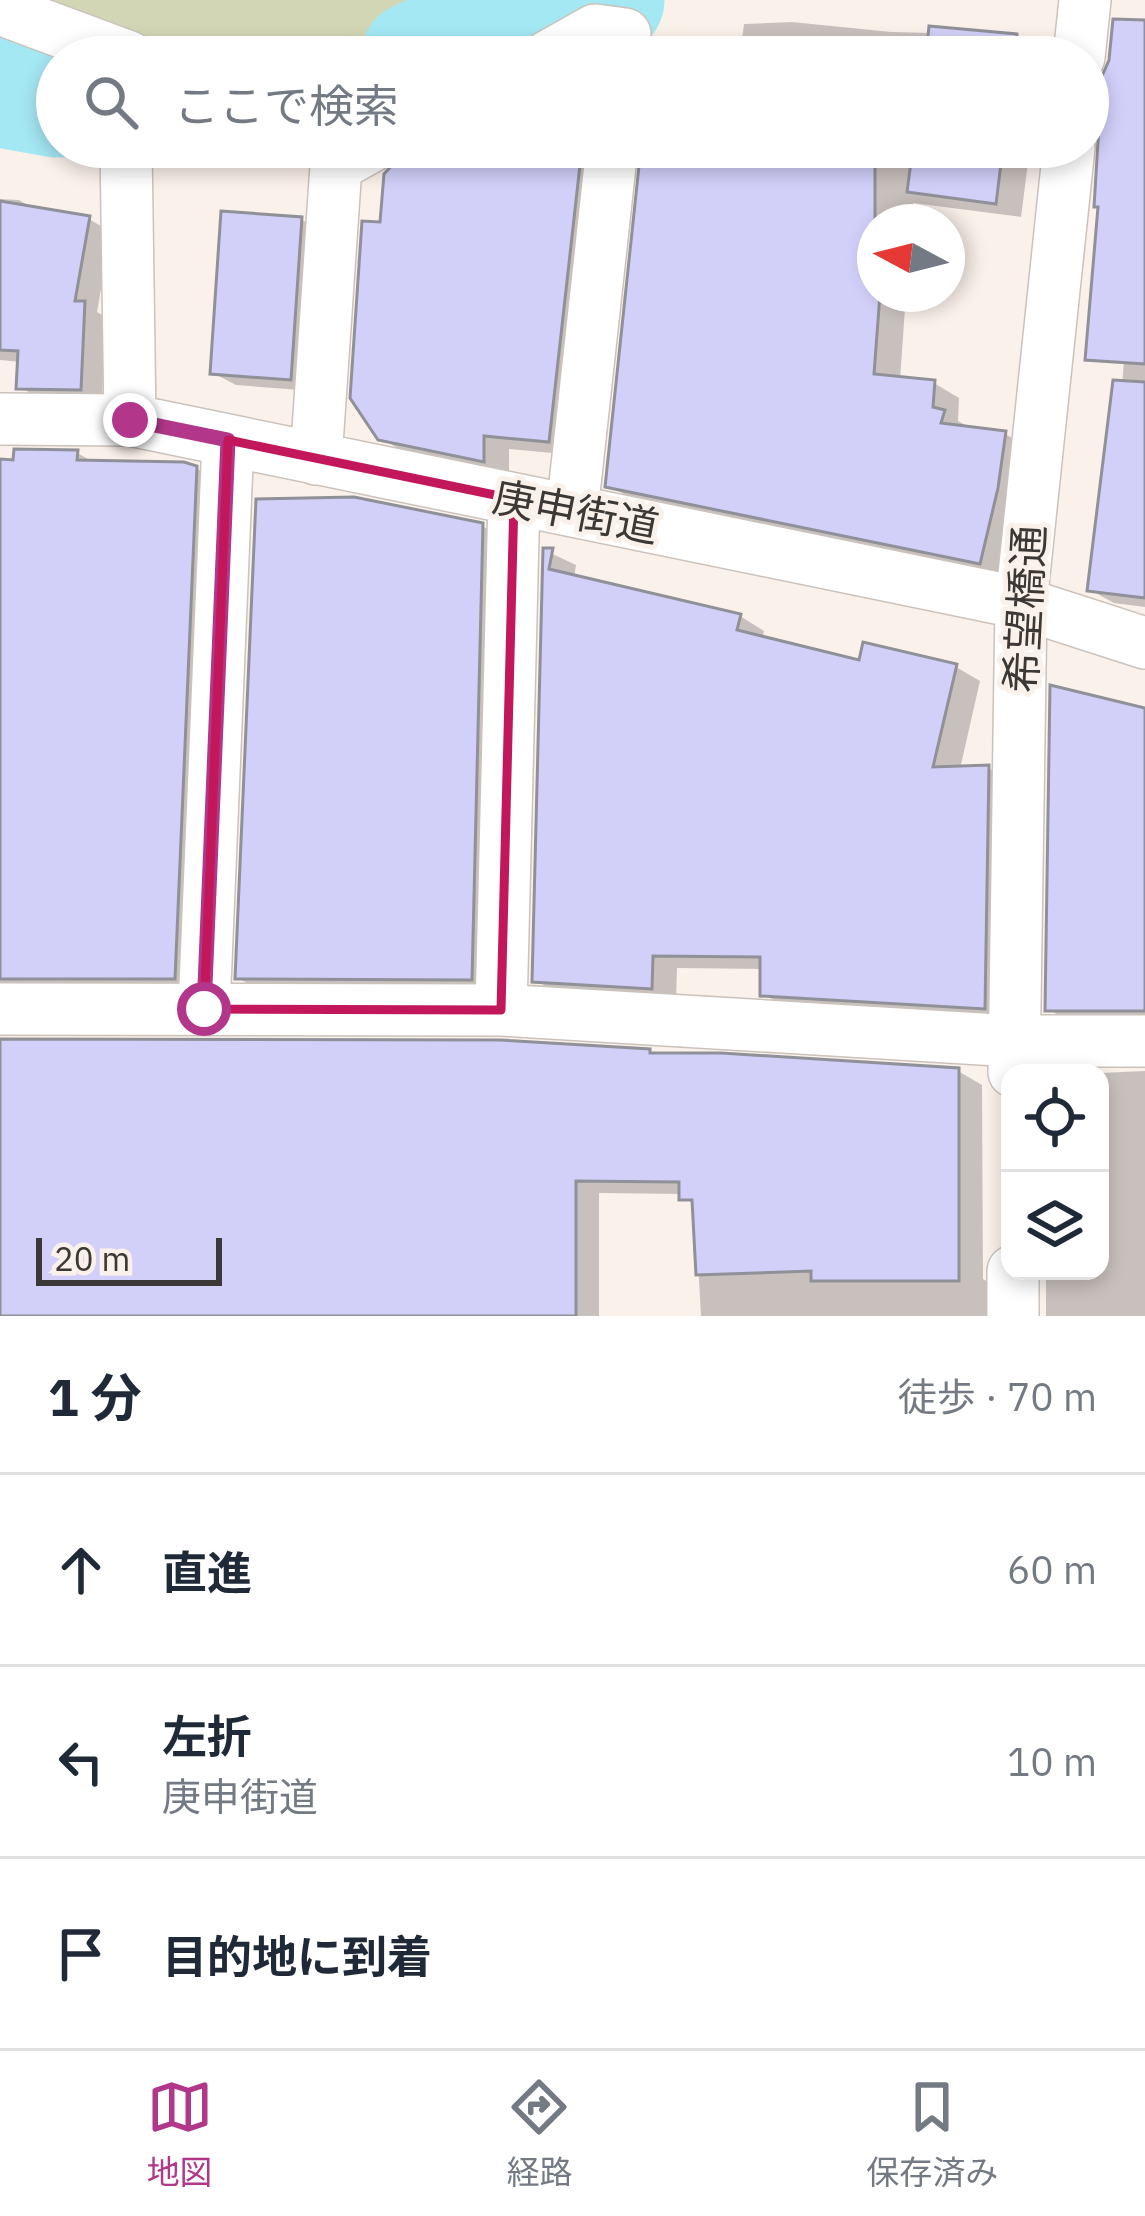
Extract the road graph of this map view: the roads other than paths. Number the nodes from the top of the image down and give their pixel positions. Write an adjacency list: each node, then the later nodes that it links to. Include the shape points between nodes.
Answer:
1 (0, 9): 2 (street)
2 (73, 36)
3 (584, 36): 4 (street)
4 (625, 36)
5 (125, 168): 10 (street)
6 (336, 168): 12 (street)
7 (610, 168): 14 (street)
8 (1068, 168): 15 (street, 希望橋通)
9 (0, 419): 10 (street, 庚申街道)
10 (130, 420): 11 (street, 庚申街道)
11 (228, 440): 12 (street, 庚申街道); 18 (street)
12 (316, 459): 13 (street, 庚申街道)
13 (514, 500): 14 (street, 庚申街道); 19 (street)
14 (572, 511): 15 (street, 庚申街道)
15 (1021, 603): 16 (street, 庚申街道); 21 (street, 希望橋通)
16 (1145, 643)
17 (0, 1009): 18 (street)
18 (204, 1009): 19 (street)
19 (500, 1010): 21 (street)
20 (1145, 1041): 21 (street)
21 (1014, 1057)
22 (1013, 1280): 23 (street)
23 (1012, 1316)

